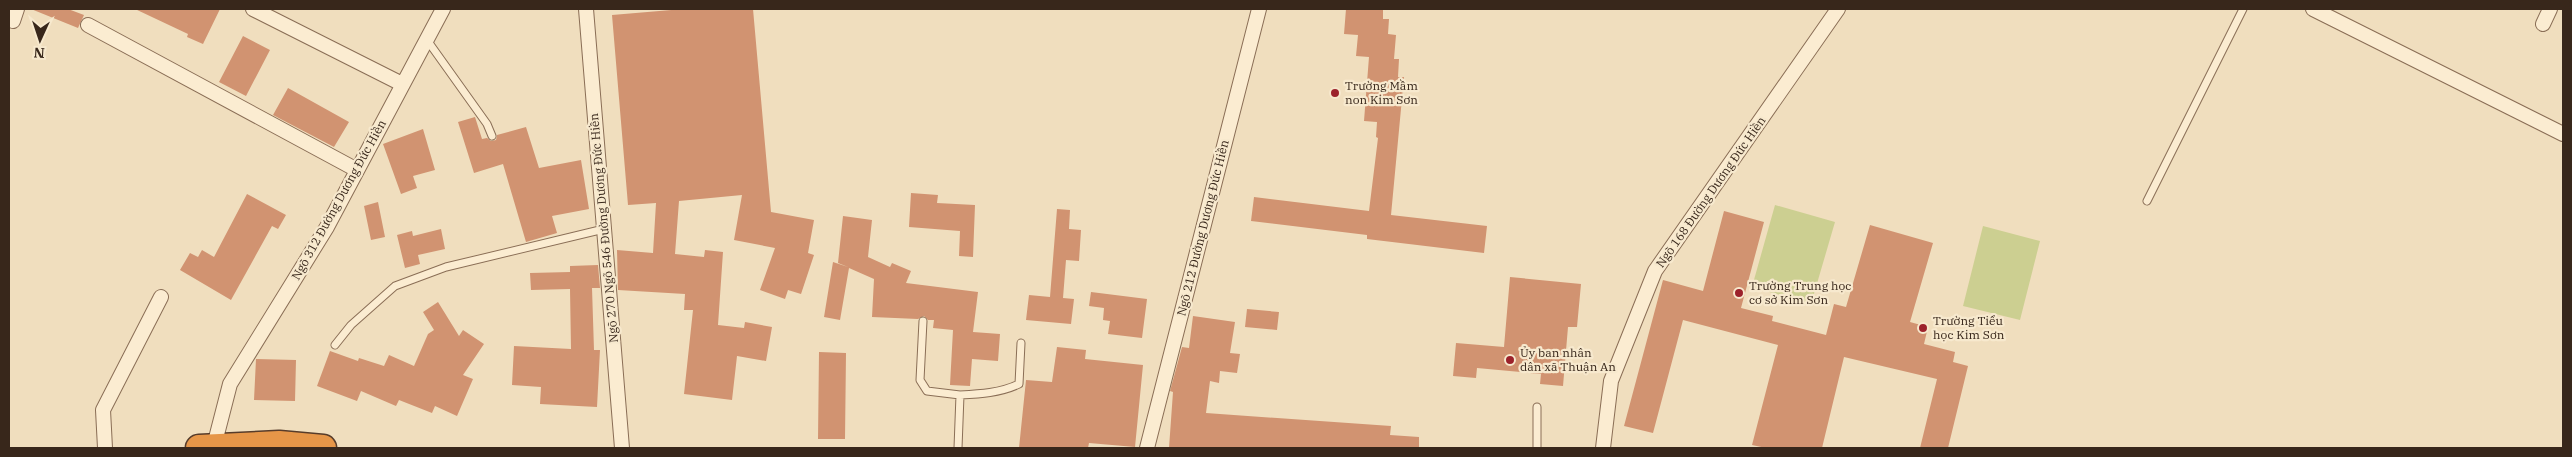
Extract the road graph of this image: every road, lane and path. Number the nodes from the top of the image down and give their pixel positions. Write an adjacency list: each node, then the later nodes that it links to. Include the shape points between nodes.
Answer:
1 (253, 9): 12 (street)
2 (443, 9): 11 (street, Ngõ 312 Đường Dương Đức Hiền)
3 (586, 9): 17 (street, Ngõ 270 Ngõ 546 Đường Dương Đức Hiền)
4 (1259, 9): 29 (street, Ngõ 212 Đường Dương Đức Hiền)
5 (1838, 9): 31 (street, Ngõ 168 Đường Dương Đức Hiền, via 1655,271 1611,381)
6 (2243, 9): 16 (lane)
7 (2312, 9): 13 (street)
8 (2550, 9): 9 (street)
9 (2543, 24)
10 (88, 25): 15 (street)
11 (427, 40): 12 (street, Ngõ 312 Đường Dương Đức Hiền); 14 (lane, via 488,124)
12 (402, 84): 15 (street, Ngõ 312 Đường Dương Đức Hiền)
13 (2563, 134)
14 (492, 136)
15 (357, 170): 24 (street, Ngõ 312 Đường Dương Đức Hiền, via 327,227 230,384)
16 (2147, 201)
17 (604, 228): 21 (lane, via 446,268 395,286); 27 (street, Ngõ 270 Ngõ 546 Đường Dương Đức Hiền)
18 (161, 297): 25 (street, via 103,410)
19 (923, 321): 22 (lane, via 920,380 927,391)
20 (1021, 344): 22 (lane, via 1019,384 988,393)
21 (335, 345)
22 (960, 395): 28 (lane)
23 (1537, 406): 30 (lane)
24 (206, 447): 26 (highway, via 279,444)
25 (105, 448)
26 (323, 448)
27 (622, 448)
28 (958, 448)
29 (1147, 448)
30 (1538, 448)
31 (1602, 448)

